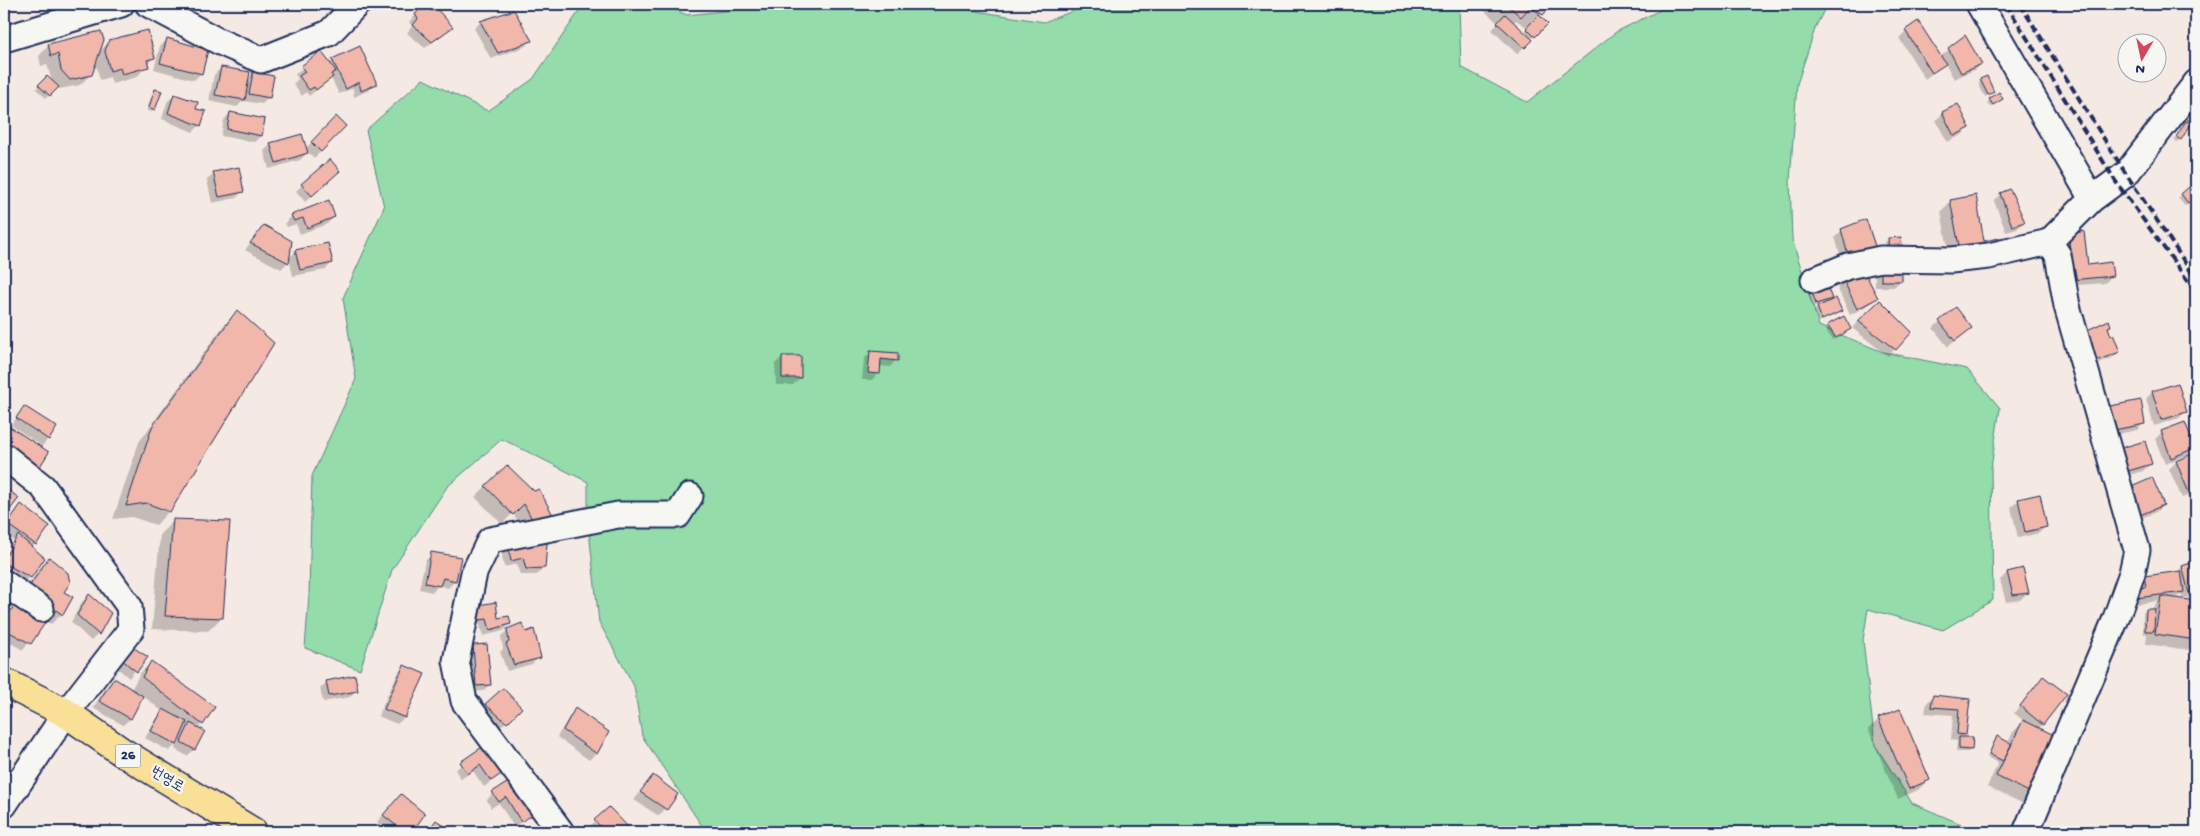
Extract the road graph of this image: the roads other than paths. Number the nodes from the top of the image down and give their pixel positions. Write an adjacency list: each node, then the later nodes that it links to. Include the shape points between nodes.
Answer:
1 (122, 4): 5 (street)
2 (148, 4): 3 (street, via 261,60 329,33)
3 (357, 4)
4 (1979, 4): 7 (street)
5 (4, 39)
6 (2196, 83): 7 (street, via 2126,174)
7 (2092, 199): 8 (street)
8 (2049, 242): 9 (street, via 1989,256 1951,260 1881,259 1848,266); 19 (street, via 2058,255 2067,306 2137,550 2115,621)
9 (1814, 280)
10 (4, 456): 15 (street, via 43,487 129,606 131,629)
11 (690, 496): 17 (street, via 678,515 618,515 490,540 474,573 456,662 464,700)
12 (4, 583): 13 (street)
13 (42, 609)
14 (4, 682): 15 (main road, 번영로 / 26)
15 (66, 713): 16 (street); 18 (main road, 번영로 / 26, via 122,752)
16 (4, 805)
17 (556, 831)
18 (253, 832)
19 (2026, 832)

